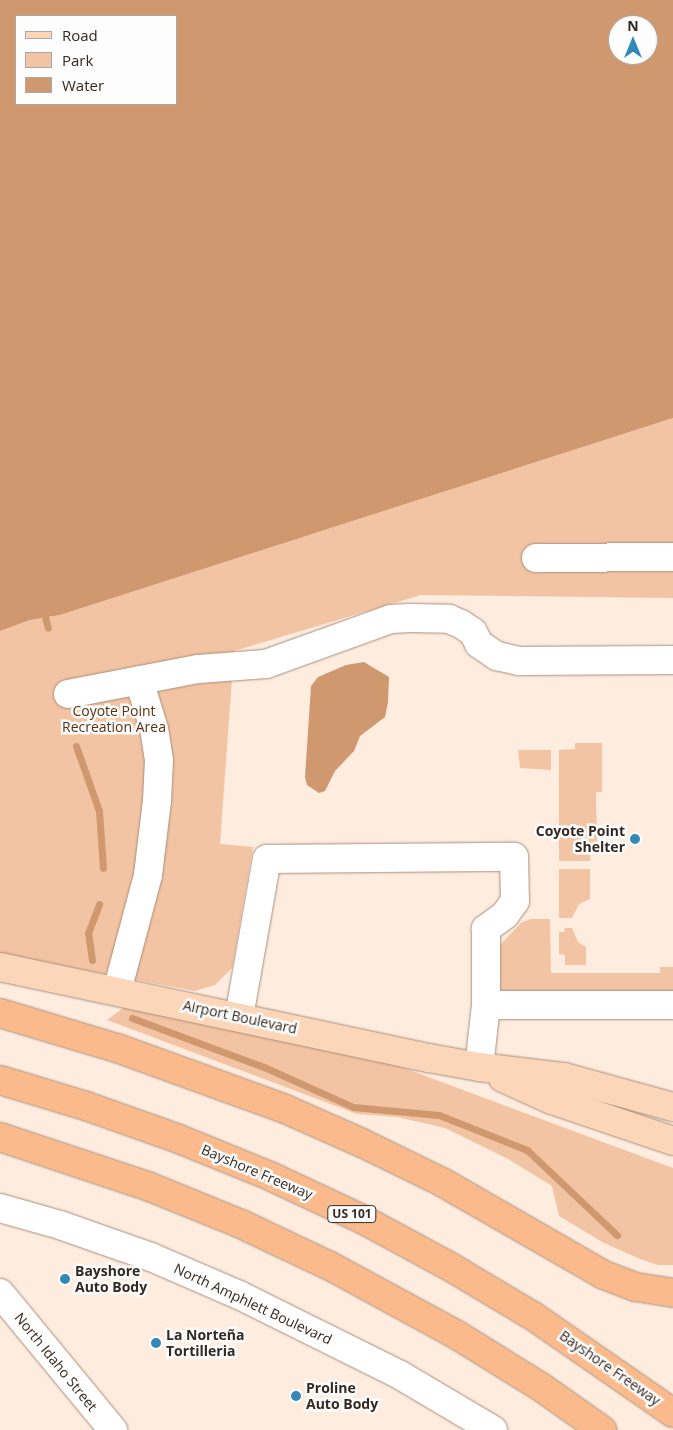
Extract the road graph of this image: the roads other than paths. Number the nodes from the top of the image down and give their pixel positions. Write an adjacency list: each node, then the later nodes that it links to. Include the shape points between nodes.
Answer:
1 (673, 557): 2 (street)
2 (536, 558)
3 (673, 660): 4 (street, via 519,661 497,656 479,644 473,632 449,619 410,618 391,619 266,664 198,669)
4 (139, 680): 5 (street); 7 (street, via 154,729 159,760 157,801 148,874)
5 (68, 694)
6 (0, 967): 7 (main road, Airport Boulevard)
7 (117, 991): 11 (main road, Airport Boulevard)
8 (486, 1005): 9 (street); 11 (street, via 486,930 505,915 515,901 514,857 267,859); 12 (street)
9 (673, 1005)
10 (0, 1013): 18 (highway, via 117,1048 283,1108 442,1182 604,1275 636,1287)
11 (239, 1016): 12 (main road, Airport Boulevard)
12 (479, 1067): 14 (main road, Airport Boulevard, via 564,1077); 16 (main road, Airport Boulevard, via 552,1100)
13 (0, 1080): 20 (highway, Bayshore Freeway / US 101, via 179,1139 270,1176 362,1219 533,1316)
14 (673, 1107)
15 (0, 1137): 23 (highway, via 150,1187 241,1224 330,1266 457,1335)
16 (673, 1141)
17 (0, 1208): 22 (street, North Amphlett Boulevard, via 151,1257 239,1295 400,1375)
18 (673, 1292)
19 (4, 1307): 21 (street, North Idaho Street)
20 (673, 1413)
21 (113, 1430)
22 (494, 1430)
23 (602, 1430)

